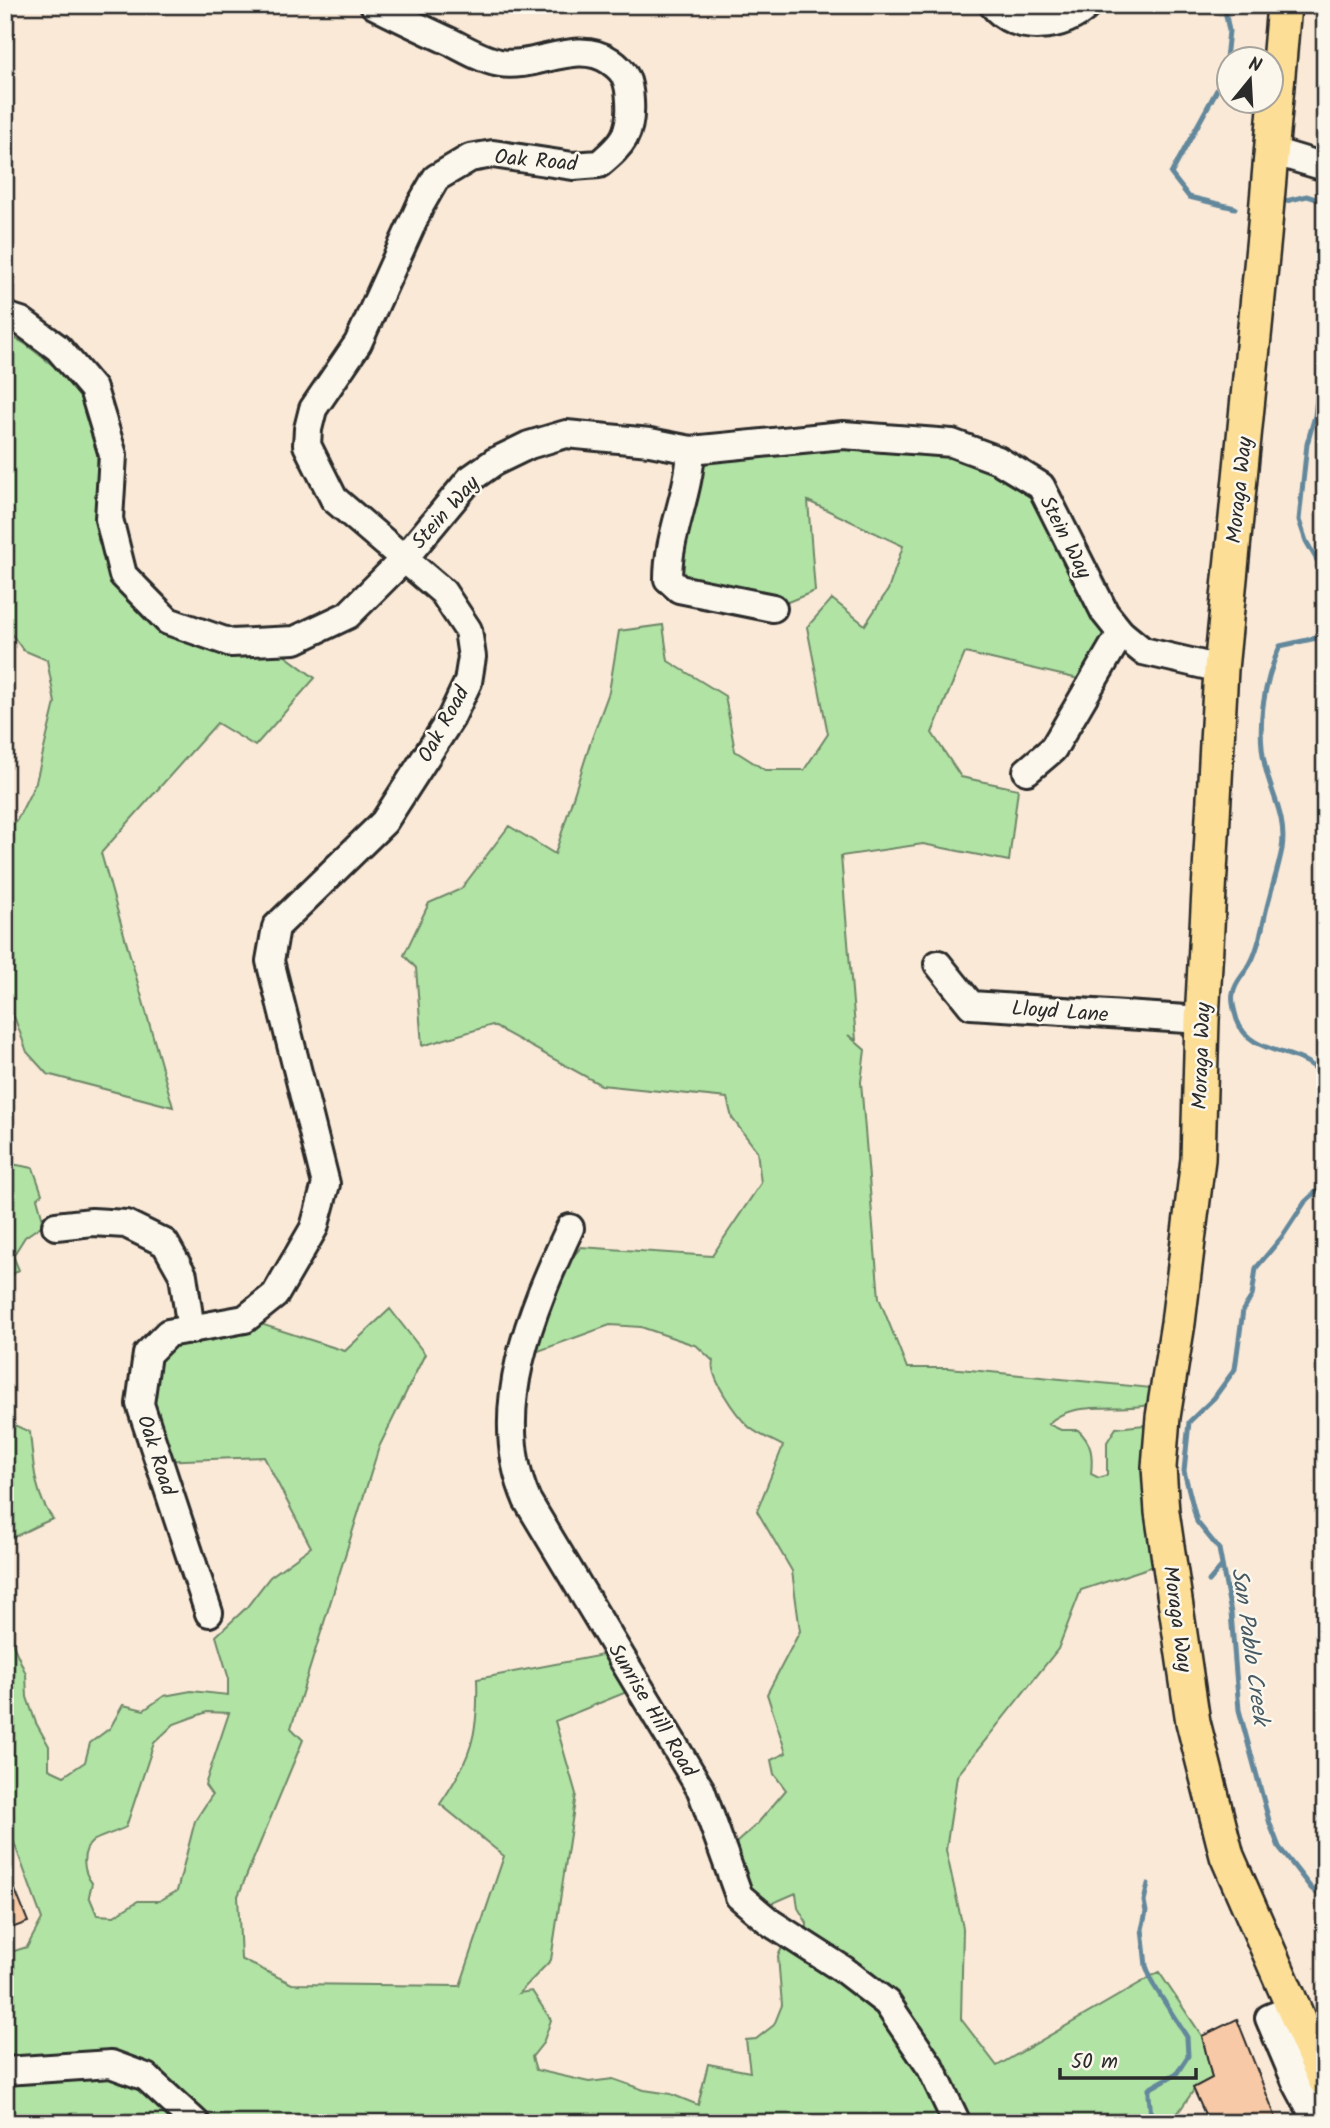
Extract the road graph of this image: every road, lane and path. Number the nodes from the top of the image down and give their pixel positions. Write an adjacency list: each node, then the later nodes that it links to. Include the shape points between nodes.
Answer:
1 (374, 5): 9 (street, Oak Road, via 500,63 577,52 602,55 622,70 629,88 631,119 625,141 600,164 573,166 493,154 470,158 436,178 358,343 313,409 307,445 334,499)
2 (993, 5): 3 (street, via 1000,15 1019,23 1048,25 1079,15)
3 (1088, 5)
4 (1284, 5): 5 (main road, Moraga Way)
5 (1272, 151): 6 (street); 12 (main road, Moraga Way)
6 (1325, 167)
7 (5, 316): 9 (street, Stein Way, via 21,321 58,348 93,388 113,455 109,519 123,575 168,621 231,643 295,639 348,615)
8 (691, 450): 9 (street, Stein Way, via 566,434 529,445 470,478); 10 (street, via 690,477 668,555 668,579 678,589); 11 (street, Stein Way, via 843,435 952,443 999,460 1041,486 1105,613)
9 (403, 560): 18 (street, Oak Road, via 443,592 468,630 472,657 468,682 451,718 384,822 276,927 270,961 326,1184 314,1228 275,1295 245,1318)
10 (773, 608)
11 (1121, 633): 12 (street, Stein Way, via 1143,651); 13 (street, via 1052,749)
12 (1221, 669): 15 (main road, Moraga Way)
13 (1027, 771)
14 (938, 964): 15 (street, Lloyd Lane, via 971,1005)
15 (1202, 1020): 20 (main road, Moraga Way, via 1198,1159 1163,1417 1162,1512 1193,1723 1227,1856)
16 (56, 1226): 18 (street, via 126,1224 165,1243 183,1275)
17 (570, 1228): 24 (street, Sunrise Hill Road, via 538,1296 513,1398 518,1479 527,1500 701,1790 739,1896 887,2003 931,2067)
18 (191, 1330): 19 (street, Oak Road, via 168,1334 148,1354 140,1404)
19 (209, 1613)
20 (1294, 2008): 22 (main road, Moraga Way); 25 (street, via 1269,2018)
21 (5, 2071): 23 (street, via 111,2064 146,2077)
22 (1325, 2080)
23 (196, 2123)
24 (957, 2123)
25 (1318, 2123)

